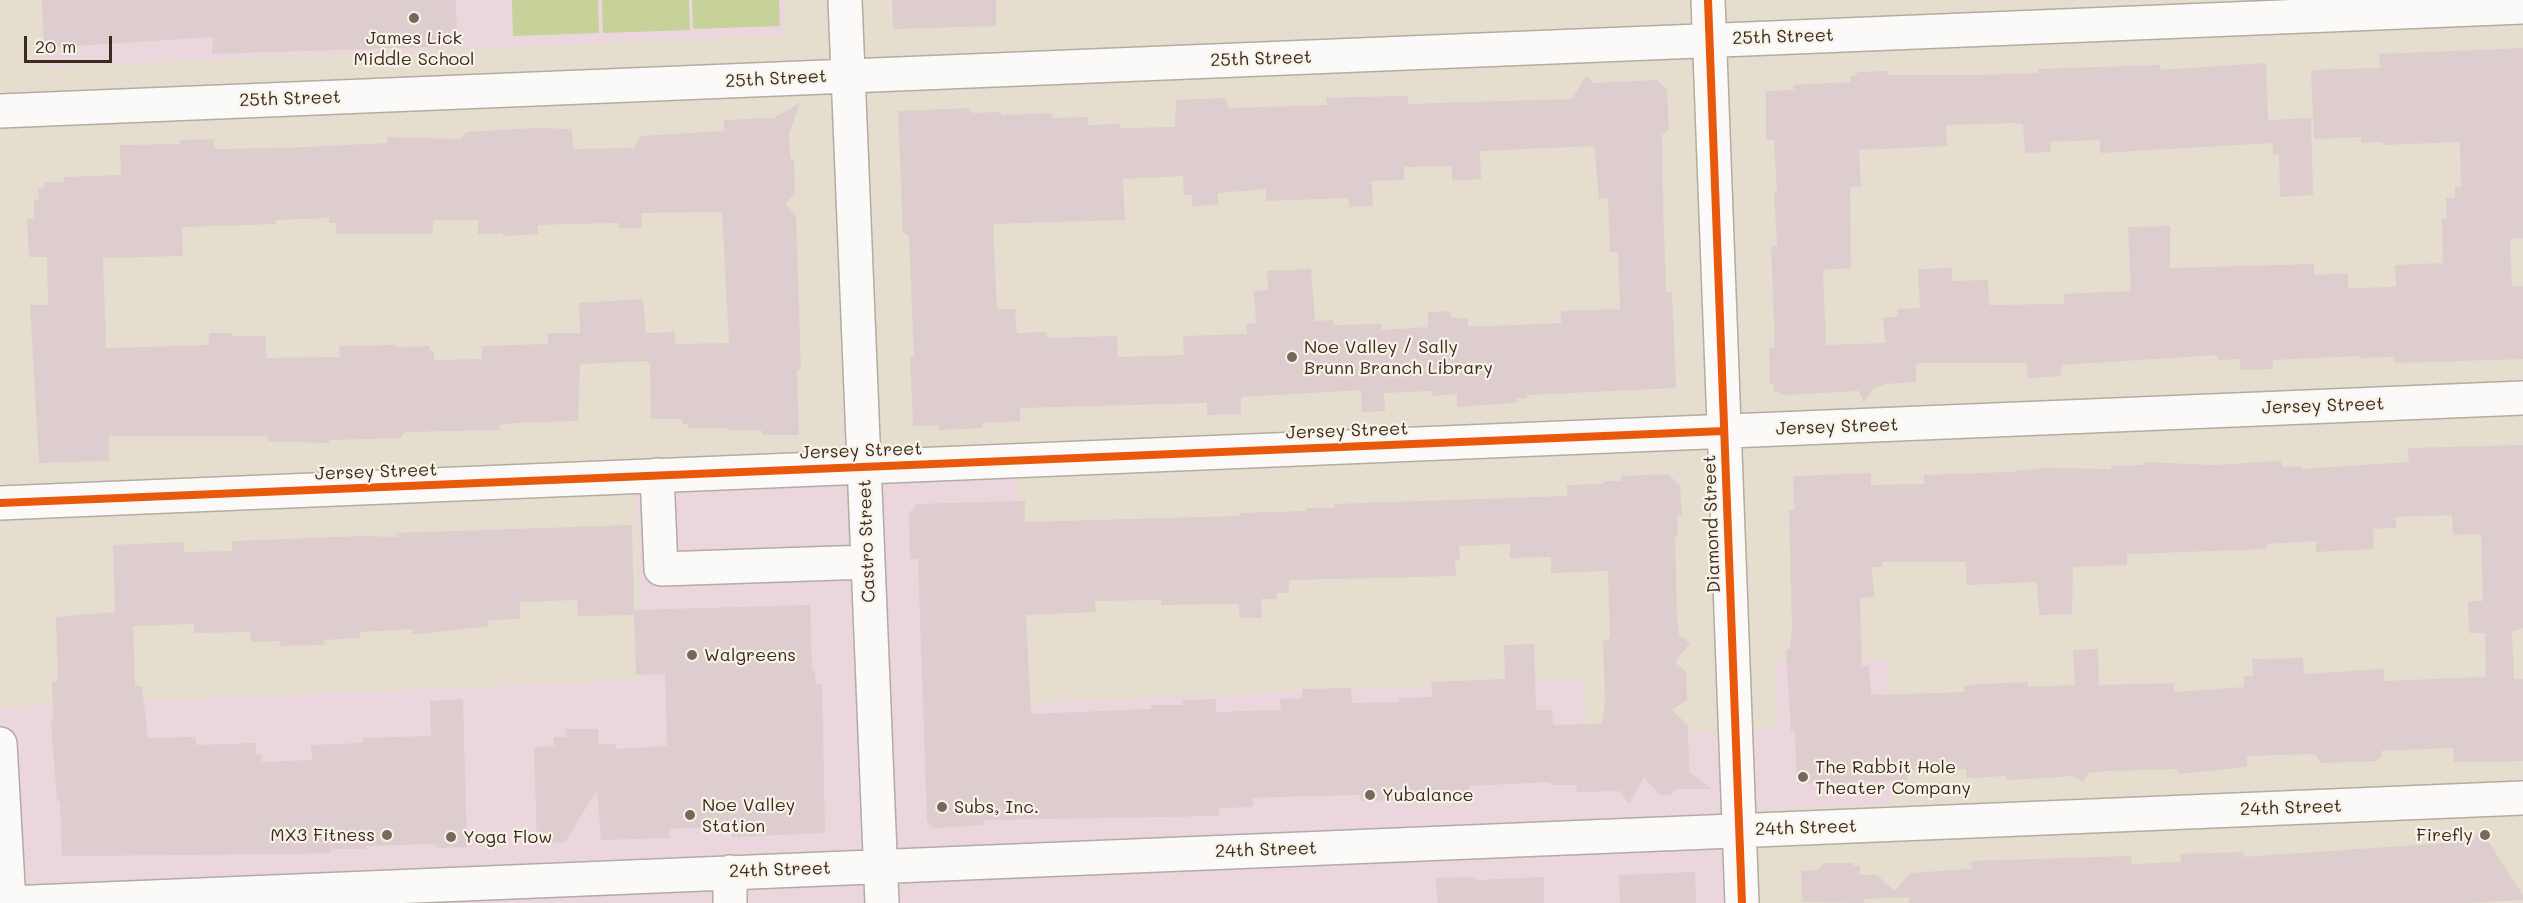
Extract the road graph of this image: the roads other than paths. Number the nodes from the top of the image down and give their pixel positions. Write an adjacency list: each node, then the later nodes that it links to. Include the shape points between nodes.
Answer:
1 (845, 0): 5 (street, Castro Street)
2 (1708, 0): 4 (street, Diamond Street)
3 (2523, 7): 4 (street, 25th Street)
4 (1710, 40): 5 (street, 25th Street); 8 (street, Diamond Street)
5 (848, 76): 6 (street, 25th Street); 9 (street, Castro Street)
6 (0, 111)
7 (2523, 398): 8 (street, Jersey Street)
8 (1724, 431): 9 (street, Jersey Street); 15 (street, Diamond Street)
9 (864, 466): 10 (street, Jersey Street); 12 (street, Castro Street)
10 (657, 475): 11 (street, Jersey Street); 12 (street, via 661,569)
11 (0, 503)
12 (868, 562): 16 (street, Castro Street)
13 (0, 744): 18 (street)
14 (2523, 798): 15 (street, 24th Street)
15 (1738, 831): 16 (street, 24th Street); 20 (street, Diamond Street)
16 (880, 866): 17 (street, 24th Street); 19 (street, Castro Street)
17 (730, 888): 18 (street, 24th Street)
18 (9, 903)
19 (882, 903)
20 (1742, 903)

